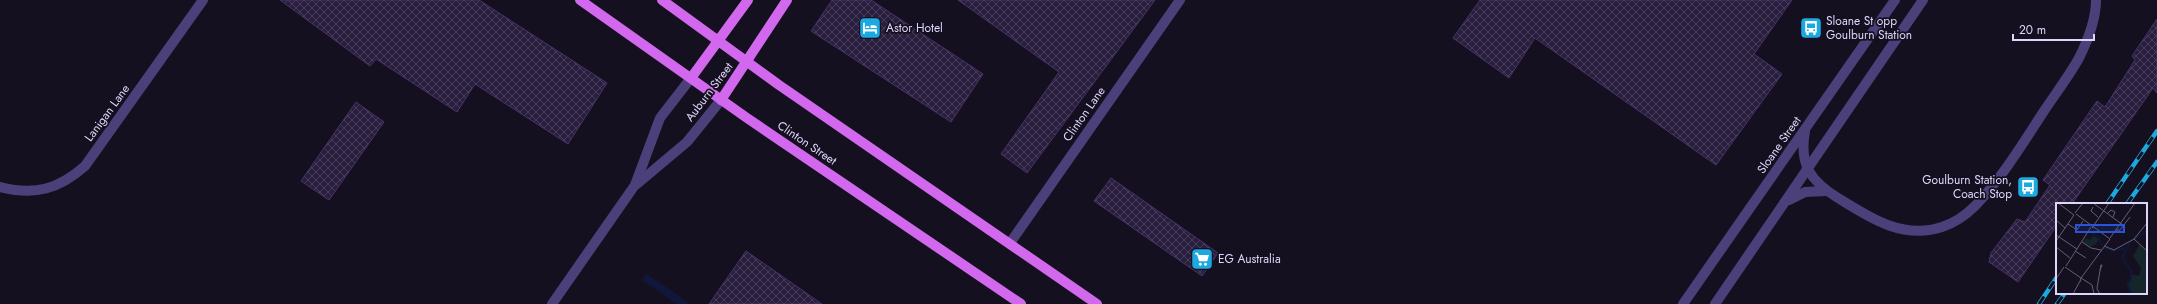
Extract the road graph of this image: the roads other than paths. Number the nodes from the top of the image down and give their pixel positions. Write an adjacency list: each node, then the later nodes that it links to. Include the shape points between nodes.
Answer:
1 (203, 0): 17 (street, Lanigan Lane, via 85,166 70,179 52,187 34,191)
2 (580, 0): 12 (main road, Clinton Street)
3 (662, 0): 10 (main road)
4 (748, 0): 10 (main road, Auburn Street)
5 (787, 0): 11 (main road, Auburn Street)
6 (1180, 0): 20 (street, Clinton Lane)
7 (1896, 0): 14 (street, Sloane Street)
8 (1923, 0): 15 (street)
9 (2096, 0): 18 (street, via 2092,25 2078,59 2006,168 1974,207 1959,219 1942,227 1925,230 1893,228 1876,221)
10 (719, 40): 11 (main road); 12 (main road, Auburn Street)
11 (748, 61): 13 (main road, Auburn Street); 20 (main road)
12 (691, 78): 13 (main road, Clinton Street); 16 (street, Auburn Street, via 660,118)
13 (721, 100): 16 (street, Auburn Street, via 688,142); 22 (main road, Clinton Street)
14 (1805, 131): 15 (street, via 1804,152); 24 (street, Sloane Street)
15 (1808, 170): 18 (street); 19 (street)
16 (635, 185): 21 (street, Auburn Street)
17 (0, 188)
18 (1826, 191): 19 (street, via 1805,192)
19 (1785, 204): 25 (street)
20 (1010, 243): 23 (main road)
21 (552, 304)
22 (1022, 304)
23 (1097, 304)
24 (1683, 304)
25 (1715, 304)

